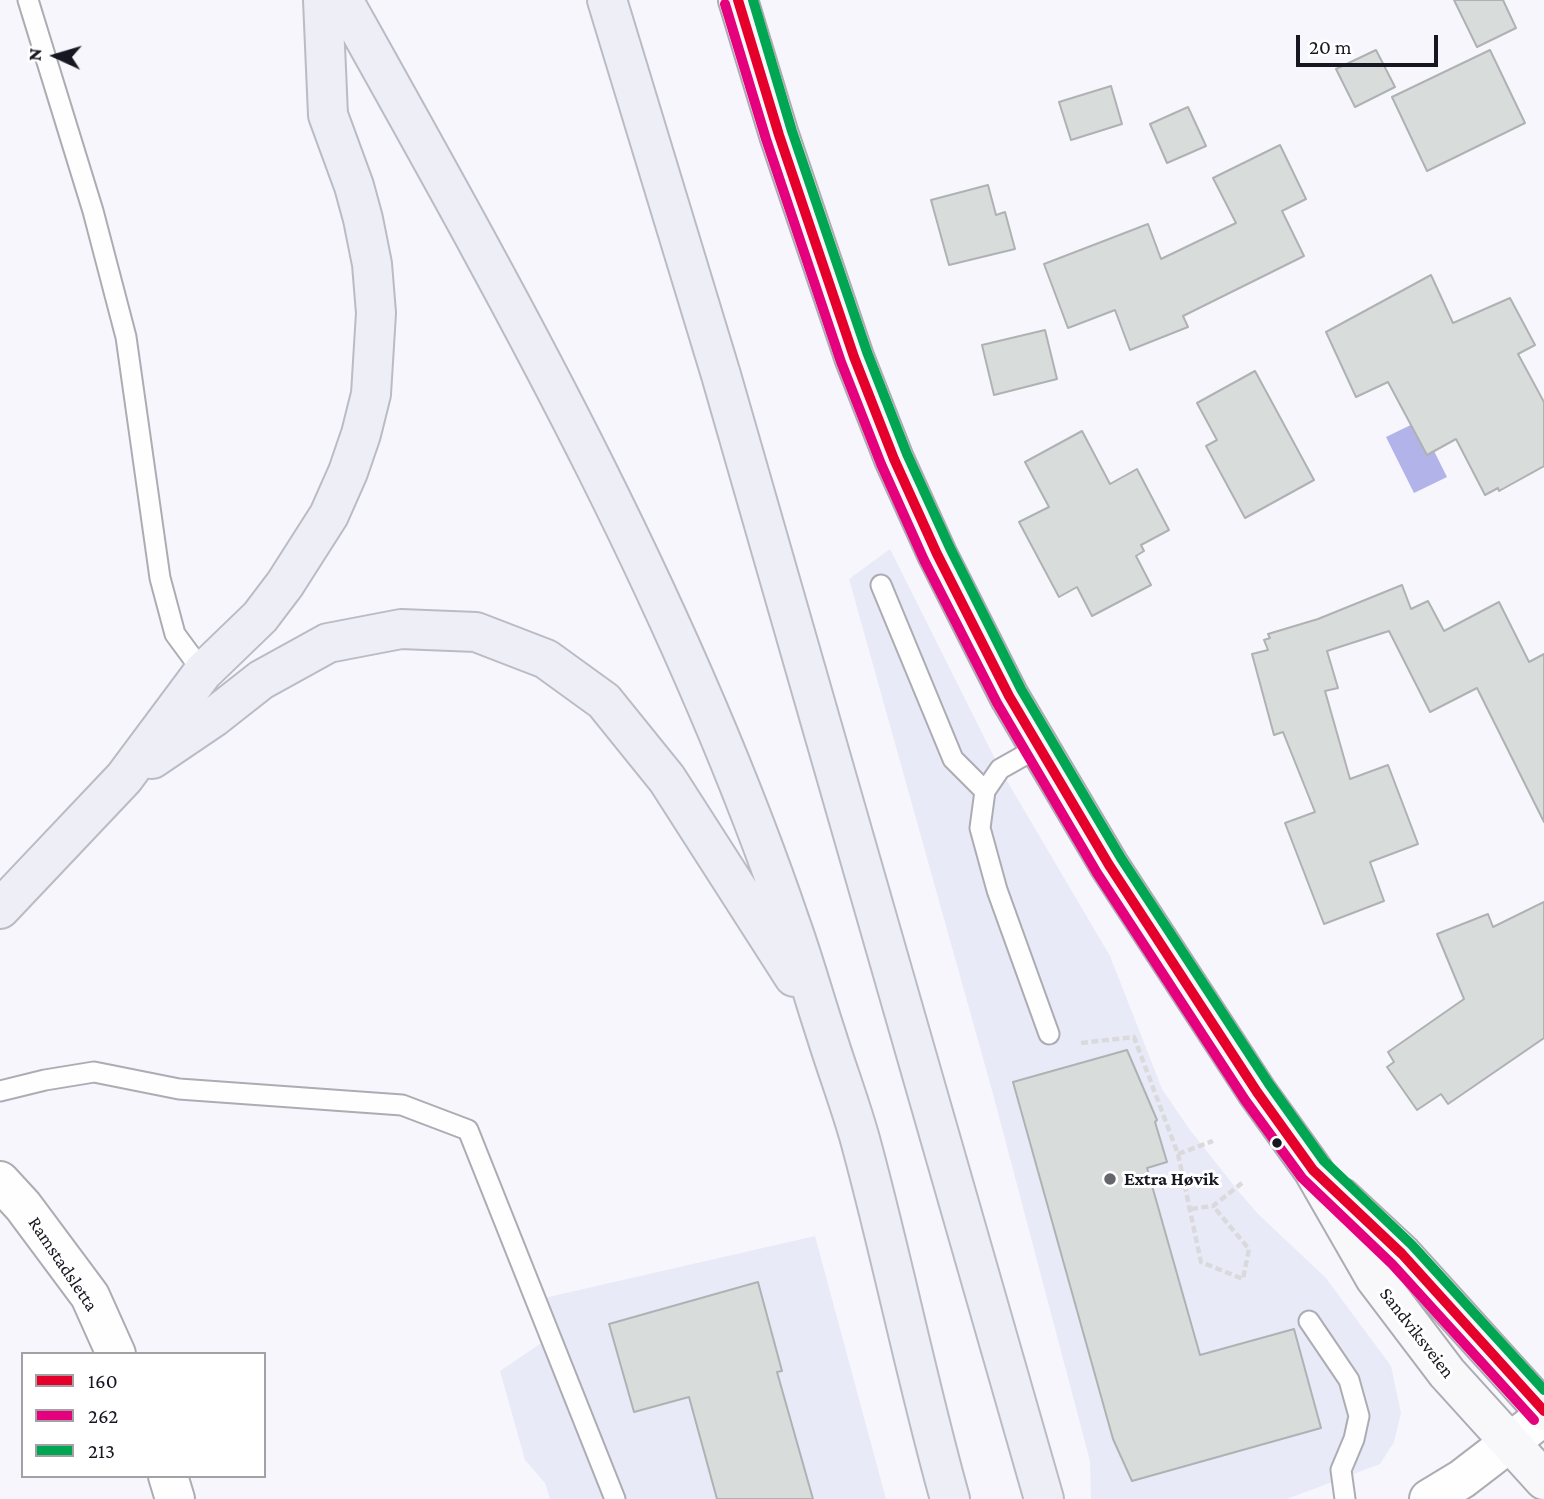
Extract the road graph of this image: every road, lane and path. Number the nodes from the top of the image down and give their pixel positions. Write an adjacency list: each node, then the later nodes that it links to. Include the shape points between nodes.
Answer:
1 (28, 0): 7 (lane, via 126,337 159,578 175,634)
2 (323, 0): 7 (highway, via 328,115 354,186 372,264 376,313 370,394 361,434 329,515 260,617)
3 (343, 0): 12 (highway, via 562,399 643,562 746,803)
4 (607, 0): 31 (highway, via 721,375)
5 (737, 0): 8 (main road, Sandviksveien, via 849,344 894,459 937,554)
6 (881, 584): 10 (lane, via 953,759)
7 (203, 672): 9 (highway)
8 (1039, 747): 10 (lane, via 1000,769); 17 (main road, Sandviksveien, via 1196,1001)
9 (124, 778): 11 (highway); 12 (highway, via 261,680 328,643 401,629 475,632 546,660 604,701 667,779)
10 (985, 791): 13 (lane, via 981,828)
11 (0, 909)
12 (821, 1020): 30 (highway, via 860,1140)
13 (1049, 1034): 16 (path, via 1066,1045 1134,1037)
14 (0, 1091): 29 (lane, via 94,1072 179,1089 402,1105 468,1130)
15 (1213, 1141): 16 (path)
16 (1178, 1154): 21 (path)
17 (1313, 1170): 24 (main road, Sandviksveien, via 1402,1254); 25 (main road, Sandviksveien, via 1375,1278 1447,1373)
18 (0, 1181): 23 (street, Ramstadsletta, via 90,1296)
19 (1242, 1183): 20 (path)
20 (1213, 1206): 21 (path); 21 (path, via 1249,1249 1244,1279 1201,1262)
21 (1191, 1209)
22 (1309, 1321): 32 (lane, via 1349,1380 1359,1416 1341,1470)
23 (115, 1352)
24 (1544, 1414): 25 (street)
25 (1510, 1444): 27 (main road, Sandviksveien); 33 (street)
26 (169, 1478): 28 (street)
27 (1544, 1480)
28 (175, 1499)
29 (615, 1499)
30 (950, 1499)
31 (1044, 1499)
32 (1345, 1499)
33 (1429, 1499)

